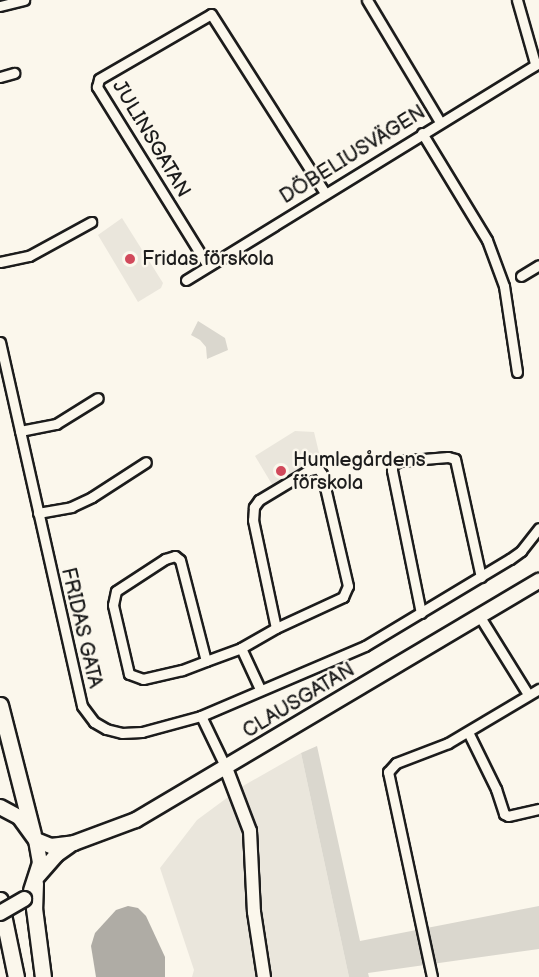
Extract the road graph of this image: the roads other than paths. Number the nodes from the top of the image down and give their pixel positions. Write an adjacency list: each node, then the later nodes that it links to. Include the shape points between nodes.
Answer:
1 (24, 0): 4 (street)
2 (367, 0): 8 (street)
3 (517, 0): 5 (street)
4 (0, 6)
5 (537, 63): 8 (street, DÖBELIUSVÄGEN)
6 (14, 73): 7 (street)
7 (0, 77)
8 (440, 122): 9 (street, DÖBELIUSVÄGEN)
9 (422, 133): 10 (street, DÖBELIUSVÄGEN); 18 (street, via 487,240 504,286)
10 (325, 193): 14 (street, DÖBELIUSVÄGEN); 14 (street, JULINSGATAN, via 211,14 99,79 96,86)
11 (91, 222): 12 (street, via 29,255)
12 (0, 262)
13 (539, 265): 15 (street)
14 (208, 266): 16 (street, DÖBELIUSVÄGEN)
15 (521, 276)
16 (186, 280)
17 (0, 342): 20 (street, FRIDAS GATA)
18 (517, 372)
19 (98, 398): 20 (street, via 56,424)
20 (20, 431): 22 (street, FRIDAS GATA)
21 (146, 462): 22 (street, via 71,507)
22 (38, 513): 35 (street, FRIDAS GATA, via 78,698 89,716 106,729 128,733)
23 (539, 528): 24 (street, FRIDAS GATA, via 521,551)
24 (481, 577): 26 (street, FRIDAS GATA); 26 (street, via 455,459 399,461 392,465)
25 (539, 581): 27 (main road, CLAUSGATAN)
26 (421, 613): 31 (street, FRIDAS GATA, via 365,646)
27 (480, 617): 33 (street); 37 (main road, CLAUSGATAN)
28 (276, 628): 28 (street, via 344,597 348,586 318,468 259,500 254,507 253,520); 29 (street)
29 (242, 648): 30 (street); 31 (street)
30 (206, 661): 30 (street, via 178,558 165,559 116,591 112,605 129,674 143,679)
31 (260, 689): 35 (street, FRIDAS GATA)
32 (539, 689): 33 (street)
33 (528, 694): 36 (street)
34 (0, 705): 40 (main road)
35 (201, 716): 37 (street)
36 (468, 732): 38 (street, via 504,814); 48 (street, via 432,751 396,763 388,771)
37 (226, 768): 41 (main road, CLAUSGATAN, via 136,820); 47 (street, via 251,838 254,912)
38 (539, 809)
39 (6, 810): 40 (main road)
40 (34, 837): 41 (main road, CLAUSGATAN, via 51,846); 42 (main road, via 39,855)
41 (74, 843): 42 (main road, CLAUSGATAN, via 56,855)
42 (36, 880): 44 (main road, CLAUSGATAN, bridge, via 24,899); 46 (main road, via 34,908)
43 (0, 900): 45 (main road)
44 (0, 914)
45 (15, 977)
46 (42, 977)
47 (264, 977)
48 (432, 977)

